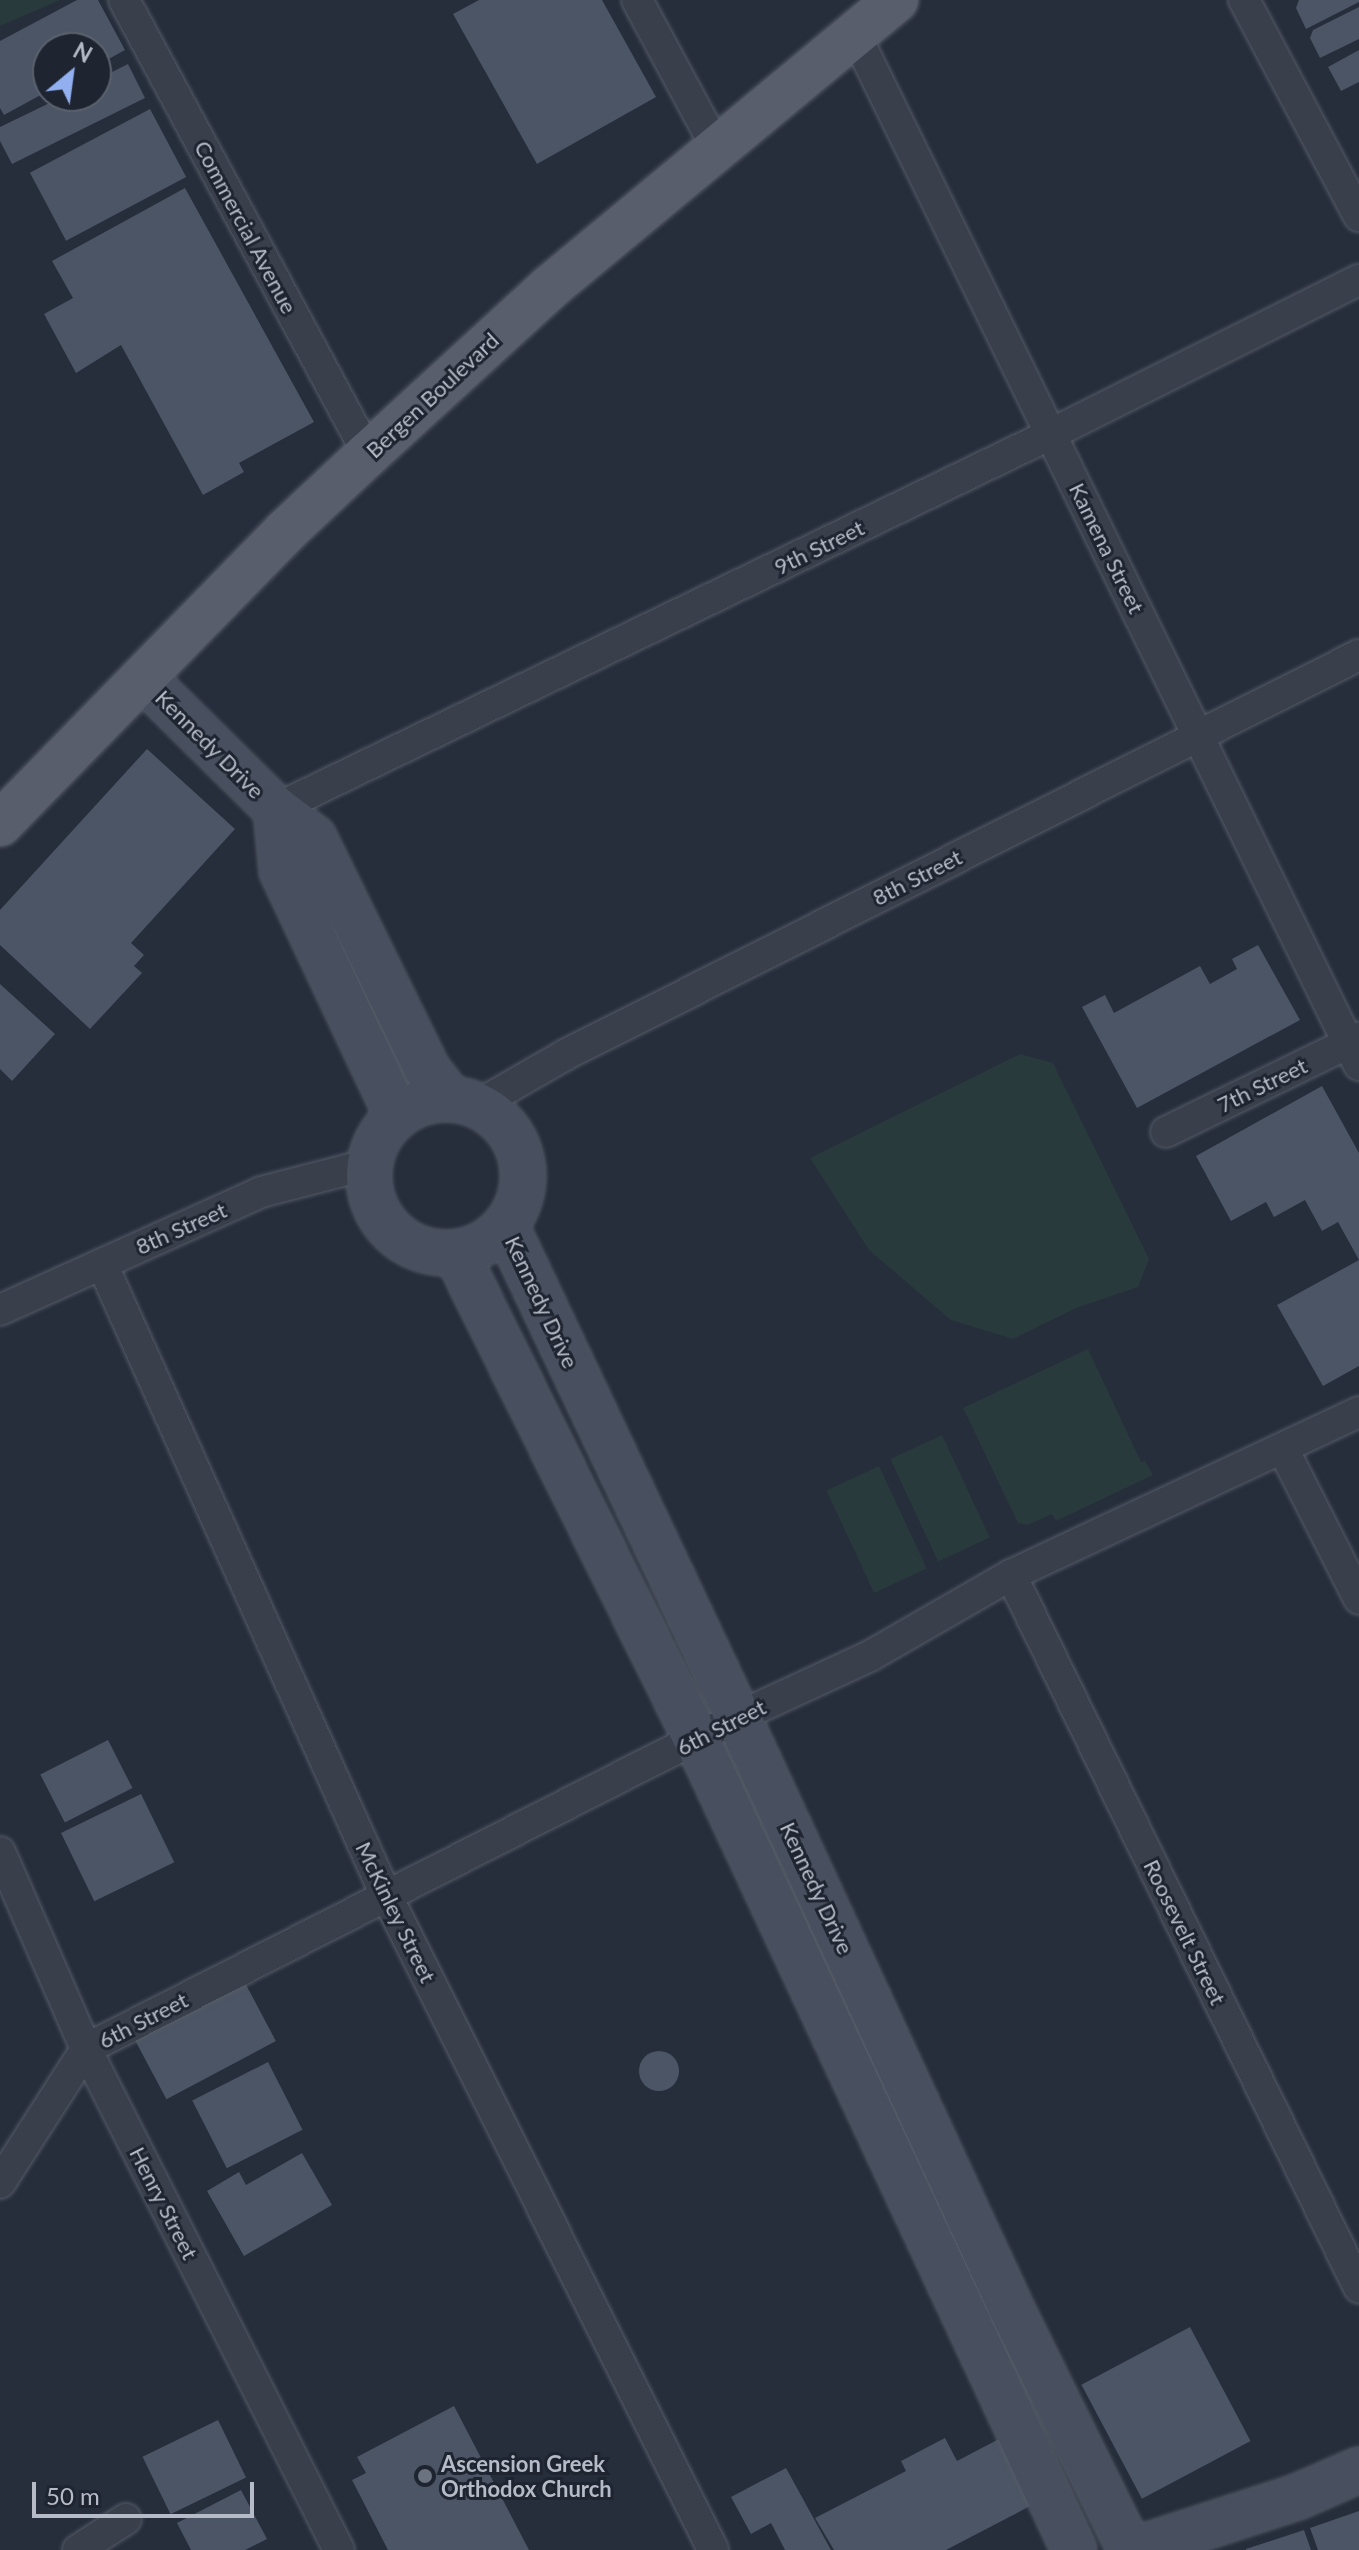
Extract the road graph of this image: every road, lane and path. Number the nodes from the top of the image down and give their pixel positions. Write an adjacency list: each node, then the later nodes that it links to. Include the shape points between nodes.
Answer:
1 (124, 0): 10 (street, Commercial Avenue)
2 (637, 0): 6 (street)
3 (896, 0): 5 (main road, Bergen Boulevard)
4 (1244, 0): 7 (street)
5 (854, 32): 6 (main road, Bergen Boulevard); 9 (street, Kamena Street)
6 (716, 147): 10 (main road, Bergen Boulevard, via 549,288)
7 (1359, 216)
8 (1359, 280): 9 (street, 9th Street)
9 (1051, 434): 13 (street, Kamena Street); 14 (street, 9th Street)
10 (368, 454): 12 (main road, Bergen Boulevard)
11 (1359, 655): 13 (street, 8th Street)
12 (143, 678): 14 (street, Kennedy Drive); 15 (main road, Bergen Boulevard)
13 (1198, 736): 16 (street, Kamena Street); 17 (street, 8th Street)
14 (276, 809): 17 (street, Kennedy Drive, via 314,838 427,1069); 18 (street, Kennedy Drive, via 282,871)
15 (0, 824)
16 (1356, 1049): 19 (street, 7th Street)
17 (464, 1102): 18 (street, via 422,1102); 21 (street, via 502,1121 517,1145 524,1173 519,1201)
18 (397, 1115): 20 (street, via 378,1137)
19 (1166, 1132)
20 (369, 1164): 22 (street, via 370,1193 381,1219 417,1247); 23 (street, 8th Street, via 261,1192)
21 (506, 1226): 22 (street, via 483,1244); 29 (street, Kennedy Drive)
22 (456, 1253): 30 (street)
23 (102, 1264): 24 (street, 8th Street); 32 (street, McKinley Street)
24 (0, 1310)
25 (1359, 1412): 26 (street, 6th Street)
26 (1283, 1449): 27 (street, 6th Street); 28 (street)
27 (1011, 1575): 29 (street, 6th Street, via 870,1656); 39 (street, Roosevelt Street)
28 (1359, 1599)
29 (738, 1717): 30 (street, 6th Street); 33 (street, Kennedy Drive)
30 (697, 1740): 32 (street, 6th Street); 34 (street)
31 (0, 1852): 35 (street, Henry Street)
32 (387, 1897): 35 (street, 6th Street); 46 (street, McKinley Street)
33 (849, 1957): 34 (street); 36 (street, Kennedy Drive)
34 (808, 1978): 37 (street)
35 (86, 2049): 38 (street); 45 (street, Henry Street)
36 (932, 2137): 37 (street); 40 (street, Kennedy Drive)
37 (892, 2160): 41 (street)
38 (0, 2183)
39 (1359, 2288)
40 (1023, 2332): 41 (street); 48 (street, Kennedy Drive)
41 (983, 2354): 47 (street)
42 (1359, 2470): 48 (street, via 1297,2497)
43 (126, 2519): 44 (street)
44 (78, 2550)
45 (339, 2550)
46 (713, 2550)
47 (1074, 2550)
48 (1132, 2550)

